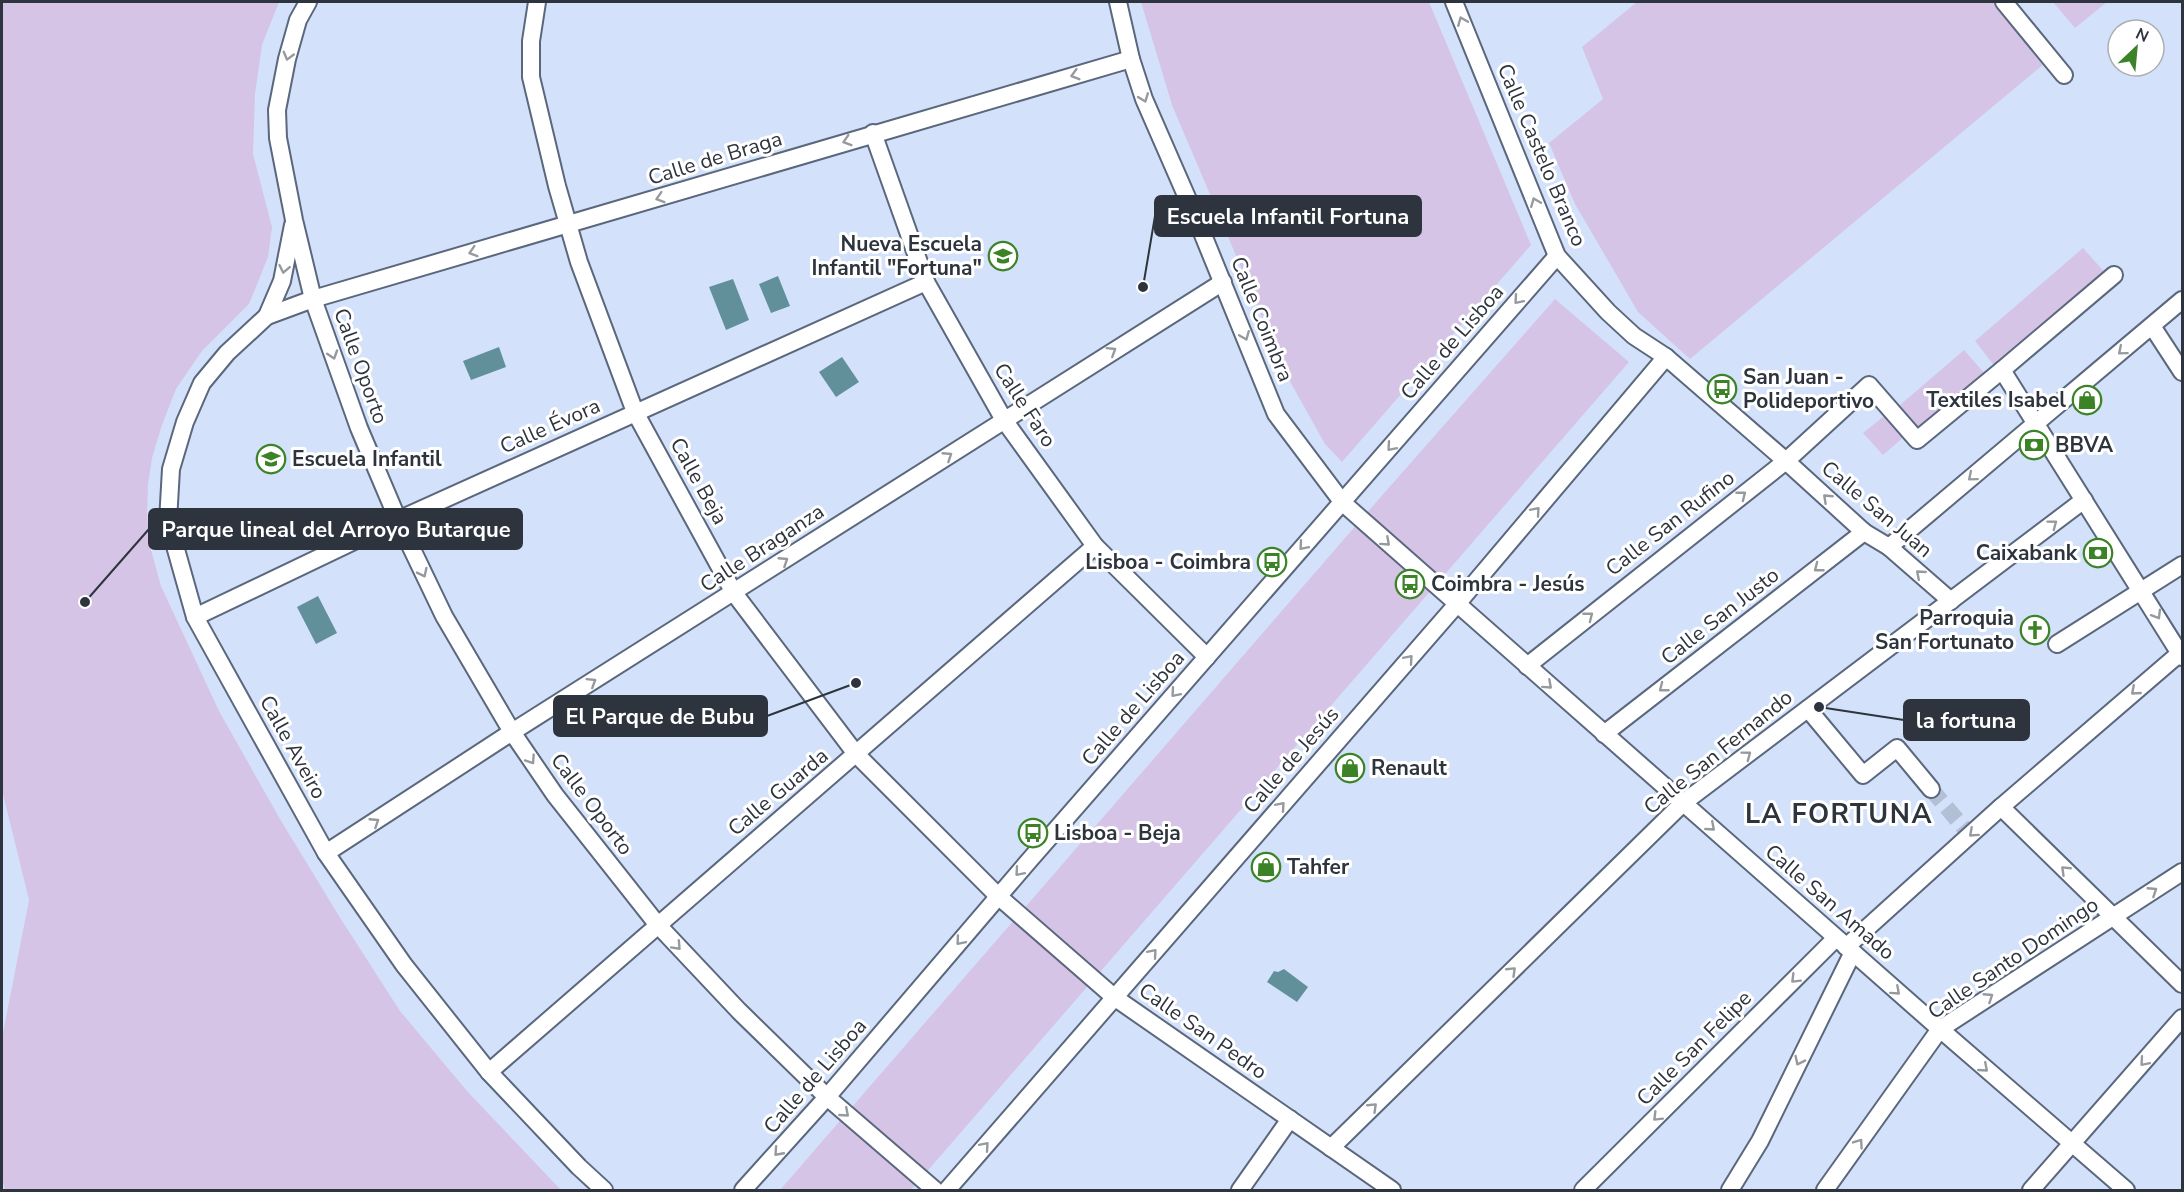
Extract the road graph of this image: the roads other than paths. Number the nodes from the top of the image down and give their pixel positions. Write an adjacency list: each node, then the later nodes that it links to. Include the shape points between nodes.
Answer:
1 (308, 2): 9 (street, Calle Oporto, one-way to 9, via 298,20 287,59 278,110 278,138)
2 (537, 2): 10 (street, Calle Beja, via 531,77)
3 (1119, 2): 6 (street, Calle Coimbra)
4 (1454, 2): 11 (street, Calle Castelo Branco, one-way to 4)
5 (2004, 2): 7 (street)
6 (1131, 59): 8 (street, Calle de Braga, one-way to 8); 14 (street, Calle Coimbra, one-way to 14, via 1144,99)
7 (2064, 75)
8 (873, 134): 10 (street, Calle de Braga, one-way to 10); 13 (street, Calle Faro)
9 (294, 220): 15 (street, Calle Oporto); 17 (street, Calle Oporto, one-way to 17, via 282,281)
10 (568, 225): 15 (street, Calle de Braga, one-way to 15); 22 (street, Calle Beja)
11 (1557, 256): 19 (street, Calle Castelo Branco, via 1608,312 1634,336); 27 (street, Calle de Lisboa, one-way to 27)
12 (2114, 275): 20 (street)
13 (926, 282): 22 (street, Calle Évora); 23 (street, Calle Faro)
14 (1223, 282): 23 (street, Calle Braganza, one-way to 14); 27 (street, Calle Coimbra, one-way to 27, via 1276,414)
15 (313, 299): 17 (street, Calle Aveiro); 28 (street, Calle Oporto, one-way to 28, via 359,428)
16 (2182, 300): 18 (street)
17 (267, 316): 37 (street, Calle Aveiro, via 226,352 202,383 171,469 168,521)
18 (2152, 326): 21 (street); 24 (street, one-way to 24)
19 (1666, 357): 25 (street, Calle San Juan); 36 (street, Calle de Jesús, one-way to 19)
20 (2002, 370): 24 (street); 25 (street, Calle San Rufino, via 1917,440 1869,385)
21 (2182, 372)
22 (635, 412): 28 (street, Calle Évora); 34 (street, Calle Beja)
23 (1004, 420): 30 (street, Calle Faro); 34 (street, Calle Braganza, one-way to 23)
24 (2035, 424): 26 (street); 31 (street, one-way to 31)
25 (1786, 461): 29 (street, Calle San Juan, one-way to 25); 41 (street, Calle San Rufino, one-way to 25)
26 (2084, 500): 33 (street); 35 (street, Calle San Fernando, one-way to 26)
27 (1343, 503): 36 (street, Calle San Amado, one-way to 36); 40 (street, Calle de Lisboa, one-way to 40)
28 (398, 520): 37 (street, Calle Évora); 43 (street, Calle Oporto, one-way to 43, via 444,616)
29 (1864, 532): 31 (street, Calle San Juan); 44 (street, Calle San Justo, one-way to 44)
30 (1095, 546): 40 (street, Calle Faro); 45 (street, Calle Guarda)
31 (1889, 547): 35 (street, Calle San Juan, one-way to 31)
32 (2182, 565): 33 (street)
33 (2142, 590): 38 (street); 39 (street, one-way to 39)
34 (734, 593): 43 (street, Calle Braganza, one-way to 34); 45 (street, Calle Beja)
35 (1951, 601): 42 (street, Calle San Fernando)
36 (1457, 604): 41 (street, Calle San Amado); 56 (street, Calle de Jesús, one-way to 36)
37 (195, 617): 49 (street, Calle Aveiro)
38 (2057, 644)
39 (2181, 655): 48 (street, Calle San Felipe, one-way to 48)
40 (1207, 657): 51 (street, Calle de Lisboa, one-way to 51)
41 (1527, 666): 44 (street, Calle San Amado, one-way to 44)
42 (1808, 709): 46 (street, via 1863,775 1897,748); 47 (street, Calle San Fernando, one-way to 42)
43 (512, 732): 49 (street, Calle Braganza, one-way to 43); 53 (street, Calle Oporto, one-way to 53, via 575,822)
44 (1604, 734): 47 (street, Calle San Amado)
45 (856, 754): 51 (street, Calle Beja); 53 (street, Calle Guarda)
46 (1932, 789)
47 (1683, 803): 54 (street, Calle San Amado, one-way to 54); 63 (street, Calle San Fernando, one-way to 47)
48 (2001, 807): 52 (street, one-way to 48); 54 (street, Calle San Felipe, one-way to 54)
49 (326, 853): 59 (street, Calle Aveiro, via 404,965)
50 (2182, 872): 52 (street, Calle Santo Domingo, one-way to 50)
51 (998, 896): 56 (street, Calle San Pedro); 60 (street, Calle de Lisboa, one-way to 60)
52 (2114, 917): 55 (street); 58 (street, Calle Santo Domingo, one-way to 52)
53 (657, 924): 59 (street, Calle Guarda); 60 (street, Calle Oporto, one-way to 60)
54 (1845, 946): 58 (street, Calle San Amado, one-way to 58); 70 (street, Calle San Felipe, one-way to 70); 71 (street, one-way to 71, via 1760,1141)
55 (2182, 984)
56 (1114, 997): 61 (street, Calle San Pedro); 67 (street, Calle de Jesús, one-way to 56)
57 (2182, 1018): 62 (street, one-way to 62)
58 (1940, 1029): 62 (street, Calle San Amado, one-way to 62); 72 (street, Calle Santo Domingo, one-way to 58)
59 (489, 1072): 64 (street, Calle Aveiro)
60 (827, 1097): 65 (street, Calle de Lisboa, one-way to 65); 66 (street, Calle Oporto, one-way to 66)
61 (1290, 1119): 63 (street, Calle San Pedro); 68 (street)
62 (2072, 1144): 73 (street); 74 (street, Calle San Amado)
63 (1331, 1148): 69 (street, Calle San Pedro)
64 (604, 1191)
65 (743, 1191)
66 (935, 1191)
67 (947, 1191)
68 (1240, 1191)
69 (1392, 1191)
70 (1583, 1191)
71 (1730, 1191)
72 (1825, 1191)
73 (2031, 1191)
74 (2126, 1191)

